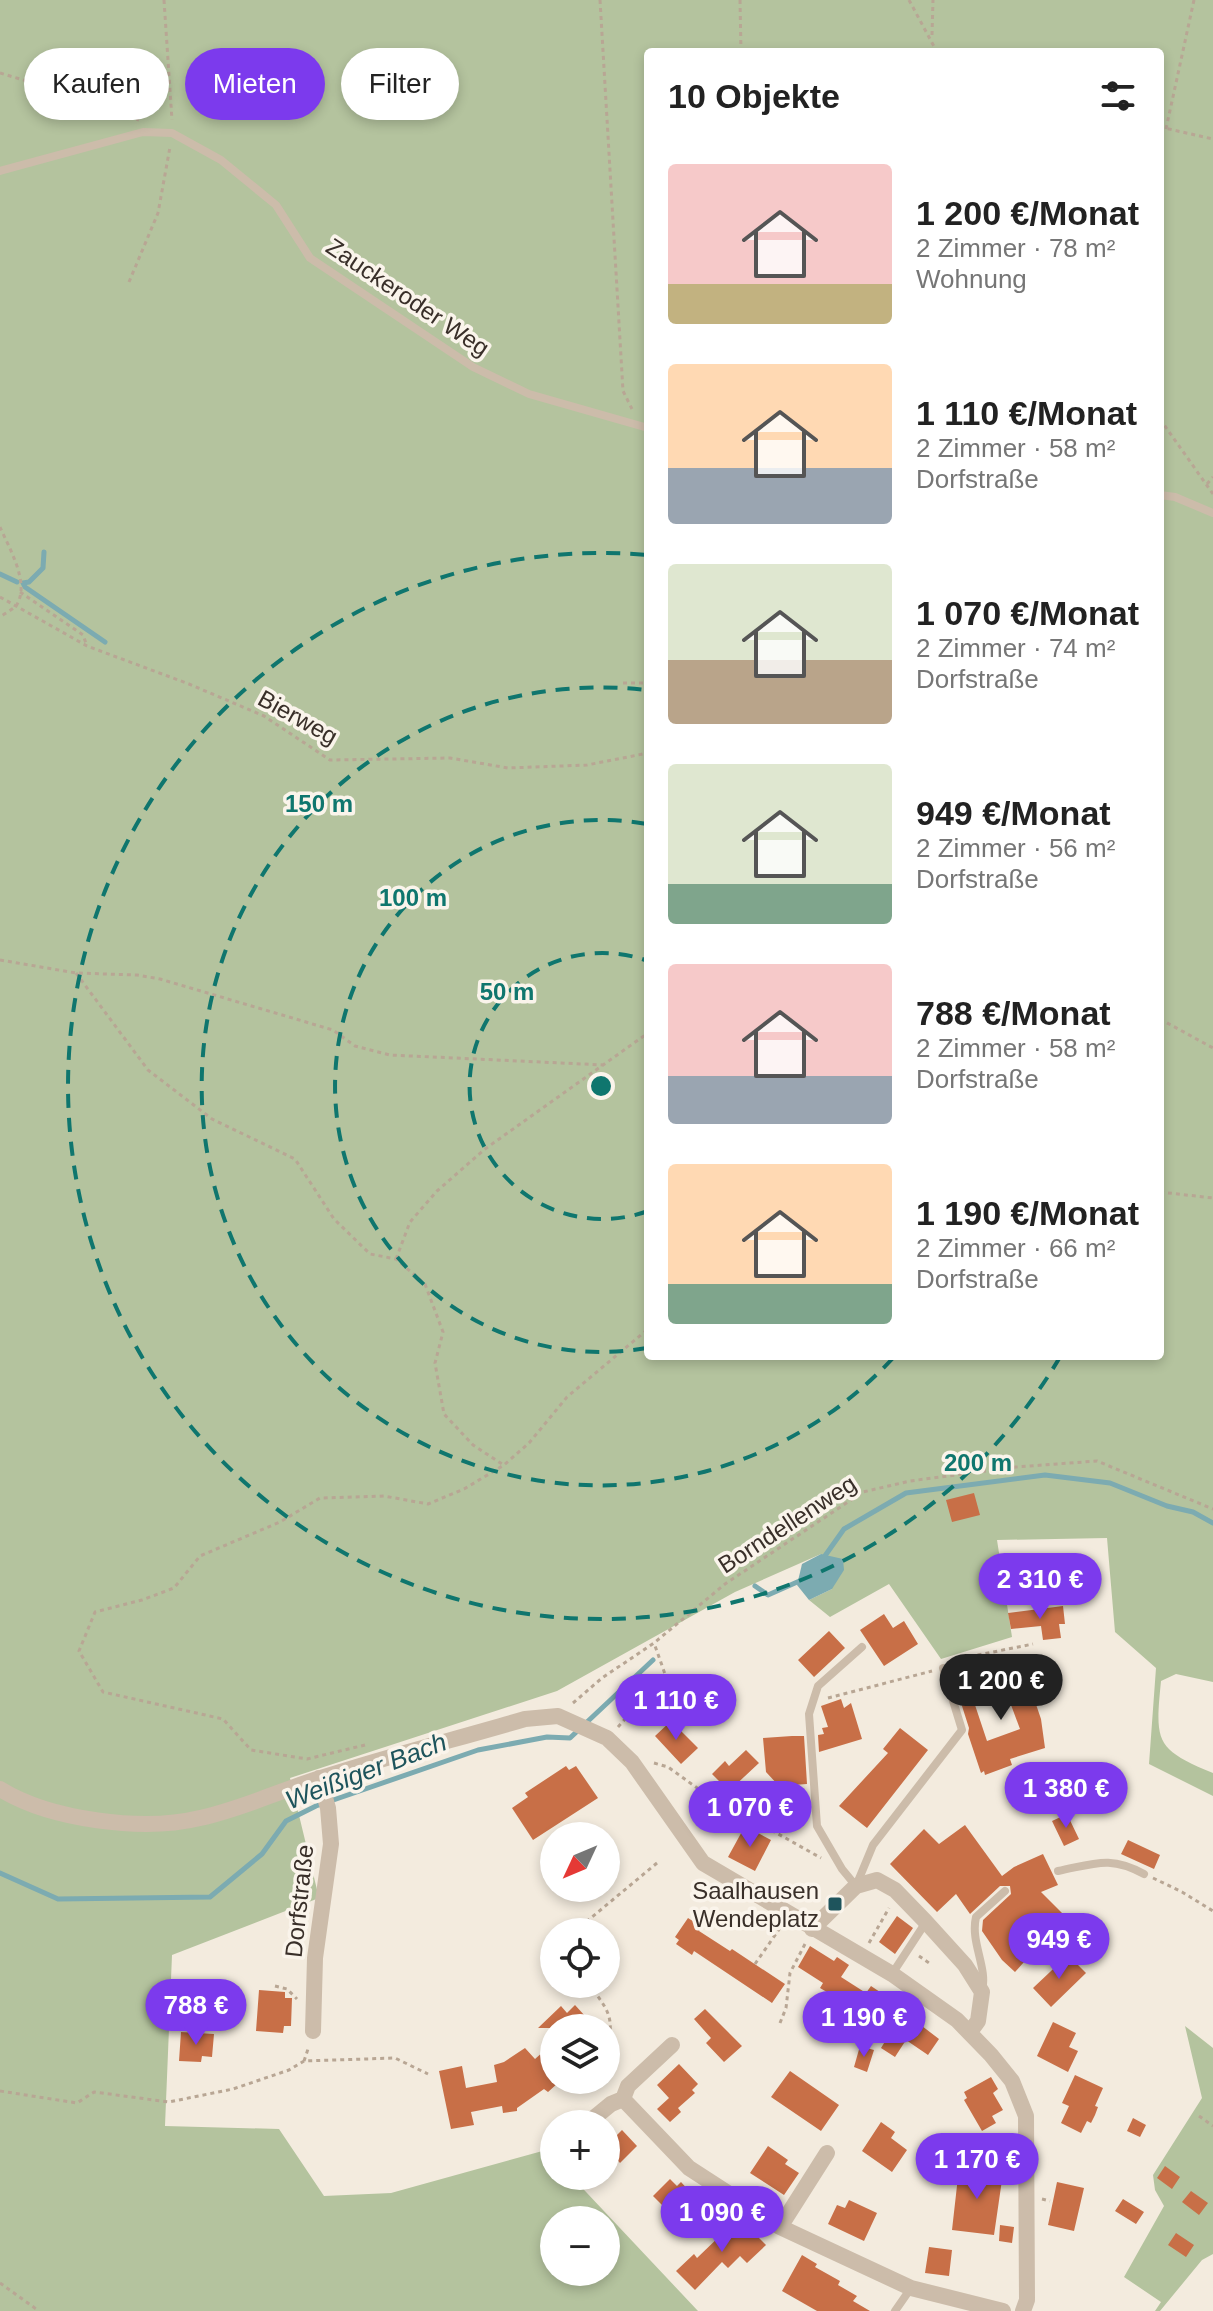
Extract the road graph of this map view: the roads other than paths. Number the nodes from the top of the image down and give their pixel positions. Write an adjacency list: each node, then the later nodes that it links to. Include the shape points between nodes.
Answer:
1 (0, 171): 2 (lane, Zauckeroder Weg, via 143,132 172,133 221,160 276,205 310,258 473,367 529,394)
2 (644, 427)
3 (1164, 496): 4 (lane)
4 (1213, 513)
5 (862, 1647): 11 (lane, via 818,1686 809,1714 817,1826)
6 (943, 1668): 11 (lane, via 962,1730 873,1845)
7 (319, 1778): 8 (street, via 198,1819 145,1824 50,1810); 14 (street, via 525,1719 561,1718 600,1734 632,1762 703,1863); 17 (street, Dorfstraße, via 331,1844 315,1958)
8 (0, 1789)
9 (1058, 1871): 10 (lane, via 1106,1862 1125,1863)
10 (1144, 1874)
11 (856, 1886): 13 (street, via 877,1880 895,1890); 14 (street)
12 (1005, 1891): 16 (lane, via 976,1917)
13 (926, 1922): 15 (lane); 16 (street)
14 (812, 1929): 15 (street)
15 (892, 1974): 18 (street)
16 (982, 1992): 18 (street, via 978,2021)
17 (313, 2031)
18 (970, 2032): 27 (street, via 1012,2081 1026,2116 1027,2300)
19 (672, 2045): 20 (street, via 628,2086)
20 (623, 2099): 21 (street); 23 (street, via 689,2168)
21 (604, 2110)
22 (827, 2153): 23 (street)
23 (780, 2227): 24 (street)
24 (911, 2288): 25 (lane); 26 (street)
25 (895, 2311)
26 (1003, 2311)
27 (1022, 2311)

